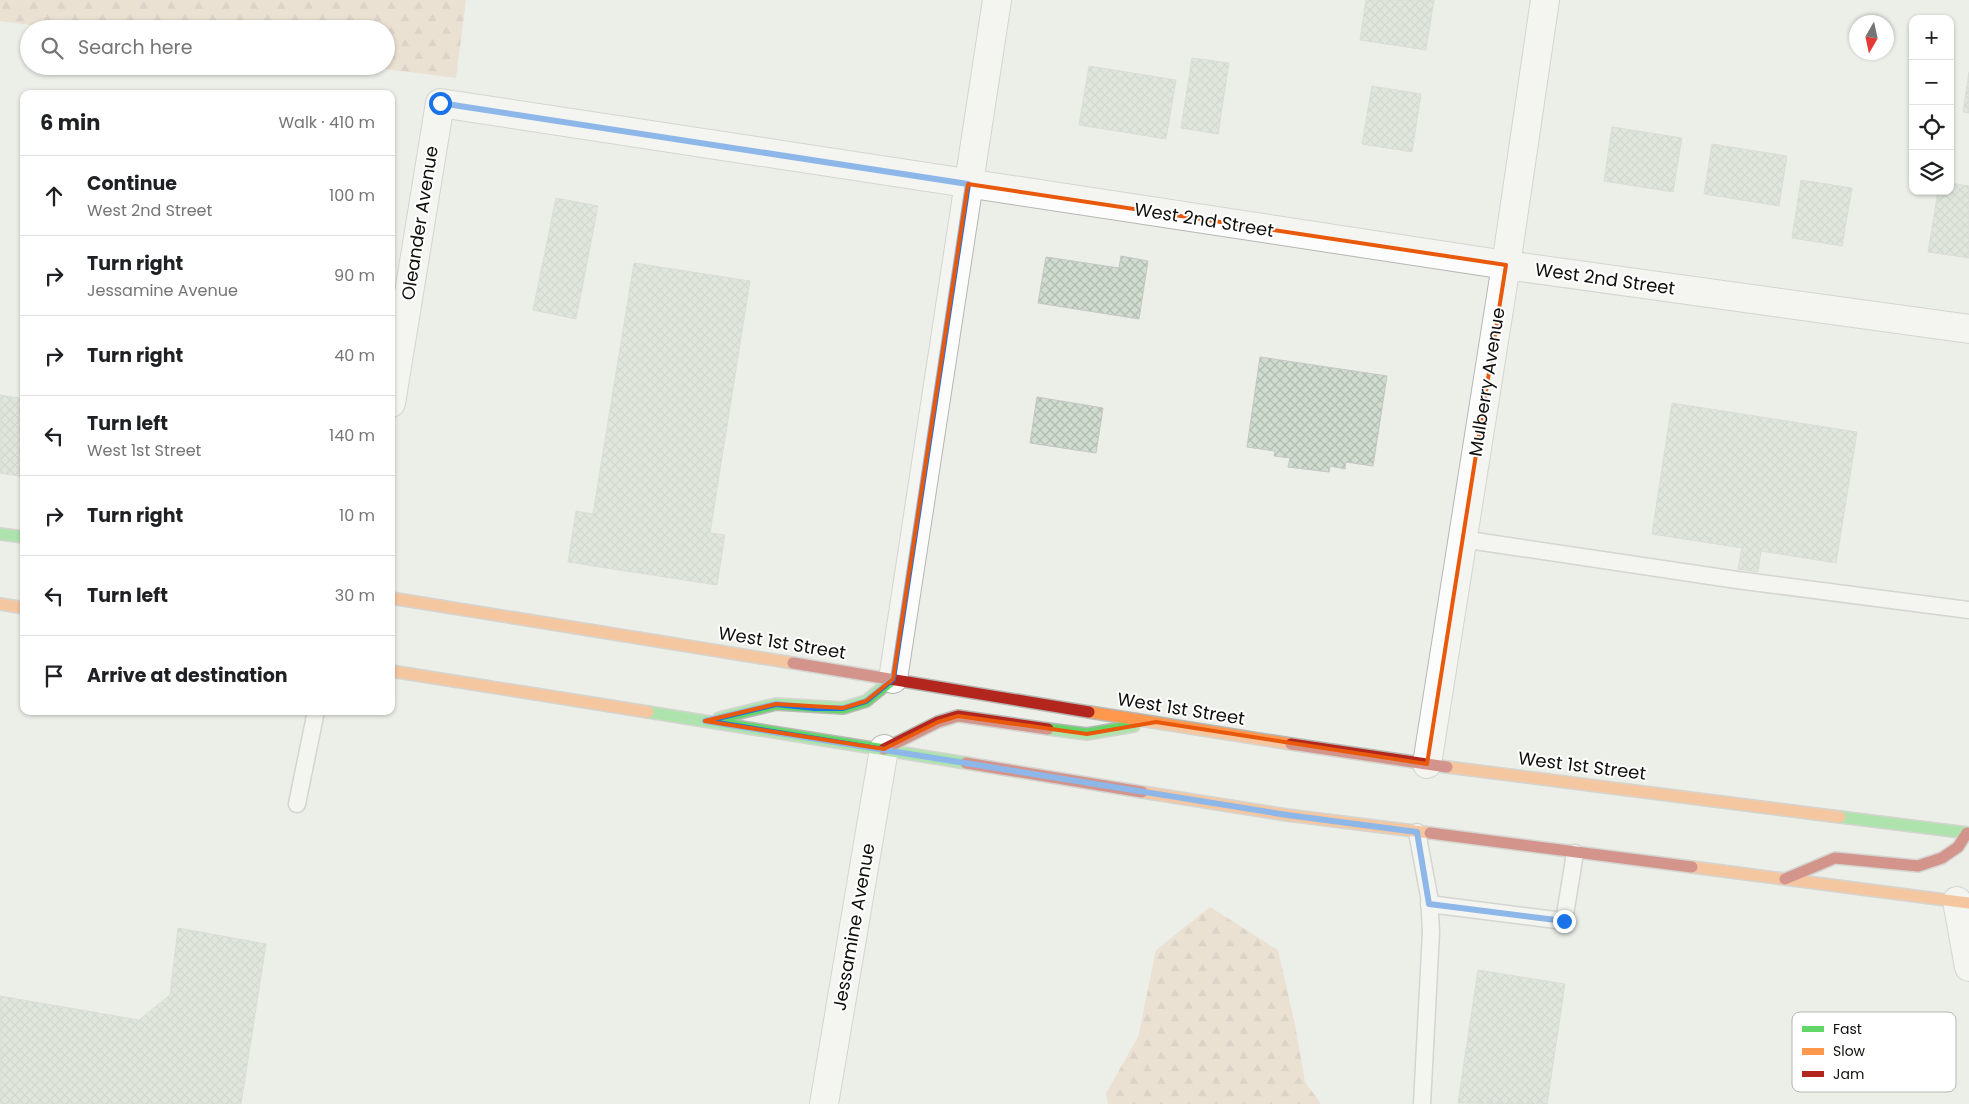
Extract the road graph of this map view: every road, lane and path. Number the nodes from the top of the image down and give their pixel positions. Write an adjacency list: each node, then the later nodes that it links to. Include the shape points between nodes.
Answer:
1 (997, 0): 4 (street)
2 (1545, 0): 5 (street, Mulberry Avenue)
3 (440, 103): 4 (street, West 2nd Street); 7 (street, Oleander Avenue)
4 (968, 184): 5 (street, West 2nd Street); 16 (street)
5 (1506, 265): 6 (street, West 2nd Street); 10 (street, Mulberry Avenue)
6 (1969, 329)
7 (395, 379)
8 (0, 534): 9 (main road)
9 (20, 536)
10 (1462, 538): 14 (lane, via 1737,580); 21 (street, Mulberry Avenue)
11 (395, 599): 16 (main road, West 1st Street)
12 (0, 604): 13 (main road)
13 (20, 607)
14 (1969, 610)
15 (395, 672): 18 (main road)
16 (893, 679): 18 (main road, via 866,701 843,708 776,704); 19 (main road, West 1st Street)
17 (315, 715): 22 (lane)
18 (705, 721): 20 (main road)
19 (1156, 722): 20 (main road, via 1087,734 958,716 938,722); 21 (main road, West 1st Street)
20 (884, 749): 24 (main road, via 1277,813); 30 (street, Jessamine Avenue)
21 (1427, 764): 23 (main road, West 1st Street)
22 (297, 804)
23 (1968, 828): 26 (main road, via 1958,847 1942,858 1918,866 1834,858)
24 (1417, 832): 25 (main road); 28 (lane)
25 (1575, 853): 26 (main road); 28 (lane, via 1564,921)
26 (1784, 879): 27 (main road)
27 (1963, 902): 29 (street)
28 (1429, 904): 31 (lane, via 1431,932)
29 (1969, 967)
30 (824, 1104)
31 (1422, 1104)

